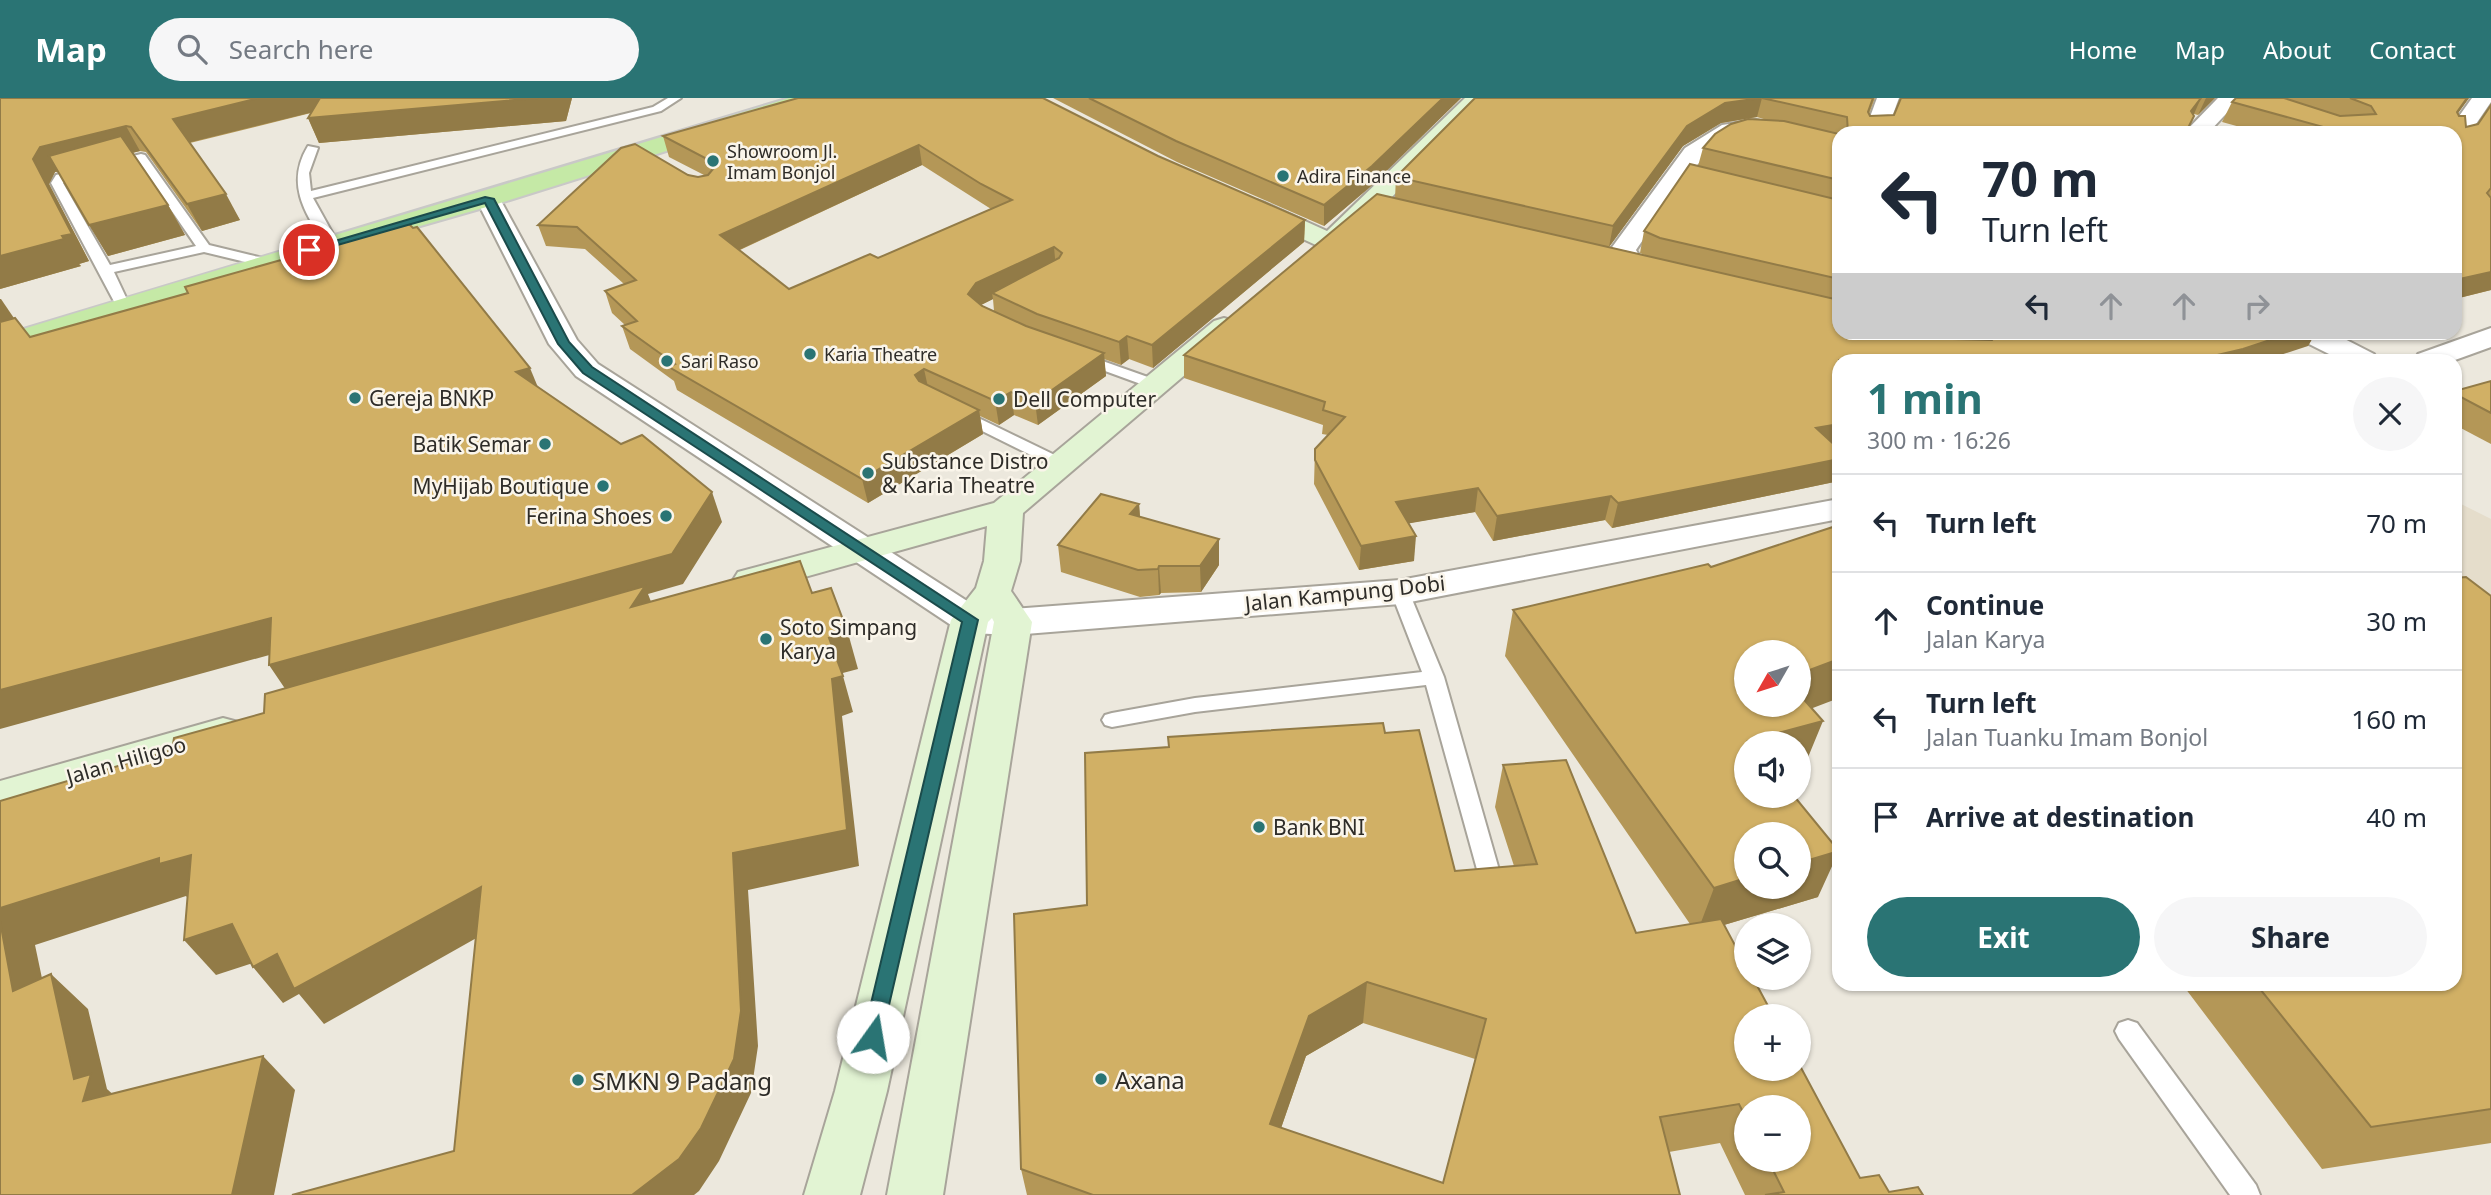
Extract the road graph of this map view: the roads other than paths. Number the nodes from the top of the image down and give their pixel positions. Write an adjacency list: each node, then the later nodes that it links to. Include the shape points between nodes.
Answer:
1 (676, 98): 17 (lane, via 657,108 562,134)
2 (812, 98): 12 (main road)
3 (1477, 98): 16 (main road, via 1383,206 1317,249)
4 (1888, 98): 7 (street)
5 (2230, 98): 8 (street)
6 (2483, 98): 9 (street)
7 (1878, 126)
8 (2202, 126)
9 (2462, 128)
10 (1832, 144): 14 (street, via 1741,127 1693,153)
11 (312, 148): 17 (lane, via 305,159)
12 (642, 149): 13 (street); 18 (main road)
13 (668, 168)
14 (1679, 174): 15 (street); 23 (street, via 1623,250)
15 (1706, 181)
16 (1229, 196)
17 (304, 197): 19 (lane)
18 (488, 199): 19 (main road); 39 (street, via 564,344 587,370)
19 (331, 243): 22 (main road)
20 (204, 248): 22 (lane); 24 (lane); 24 (lane, via 141,158 60,177 57,183)
21 (1605, 257): 23 (street)
22 (266, 263): 26 (main road)
23 (1631, 263): 25 (street)
24 (106, 270): 26 (lane)
25 (1685, 277)
26 (123, 306): 30 (main road)
27 (1246, 308): 34 (main road)
28 (2491, 337): 33 (street)
29 (2323, 340): 32 (street)
30 (0, 345)
31 (1069, 354): 34 (lane)
32 (2350, 354)
33 (2445, 354)
34 (1154, 384): 36 (main road)
35 (942, 405): 36 (lane)
36 (1059, 463): 37 (main road)
37 (1006, 510): 39 (main road); 42 (main road)
38 (1832, 510): 41 (street, Jalan Kampung Dobi)
39 (858, 549): 40 (main road); 42 (street)
40 (711, 592)
41 (1400, 592): 42 (street, Jalan Kampung Dobi); 43 (lane)
42 (992, 611): 46 (main road); 47 (main road)
43 (1434, 677): 44 (lane, via 1195,705); 49 (lane)
44 (1112, 720)
45 (255, 723): 48 (main road, Jalan Hiligoo)
46 (942, 741): 47 (main road); 52 (main road, via 861,1091)
47 (991, 741): 51 (main road)
48 (0, 797)
49 (1494, 891)
50 (2128, 1031): 53 (lane)
51 (926, 1184)
52 (832, 1195)
53 (2246, 1195)

